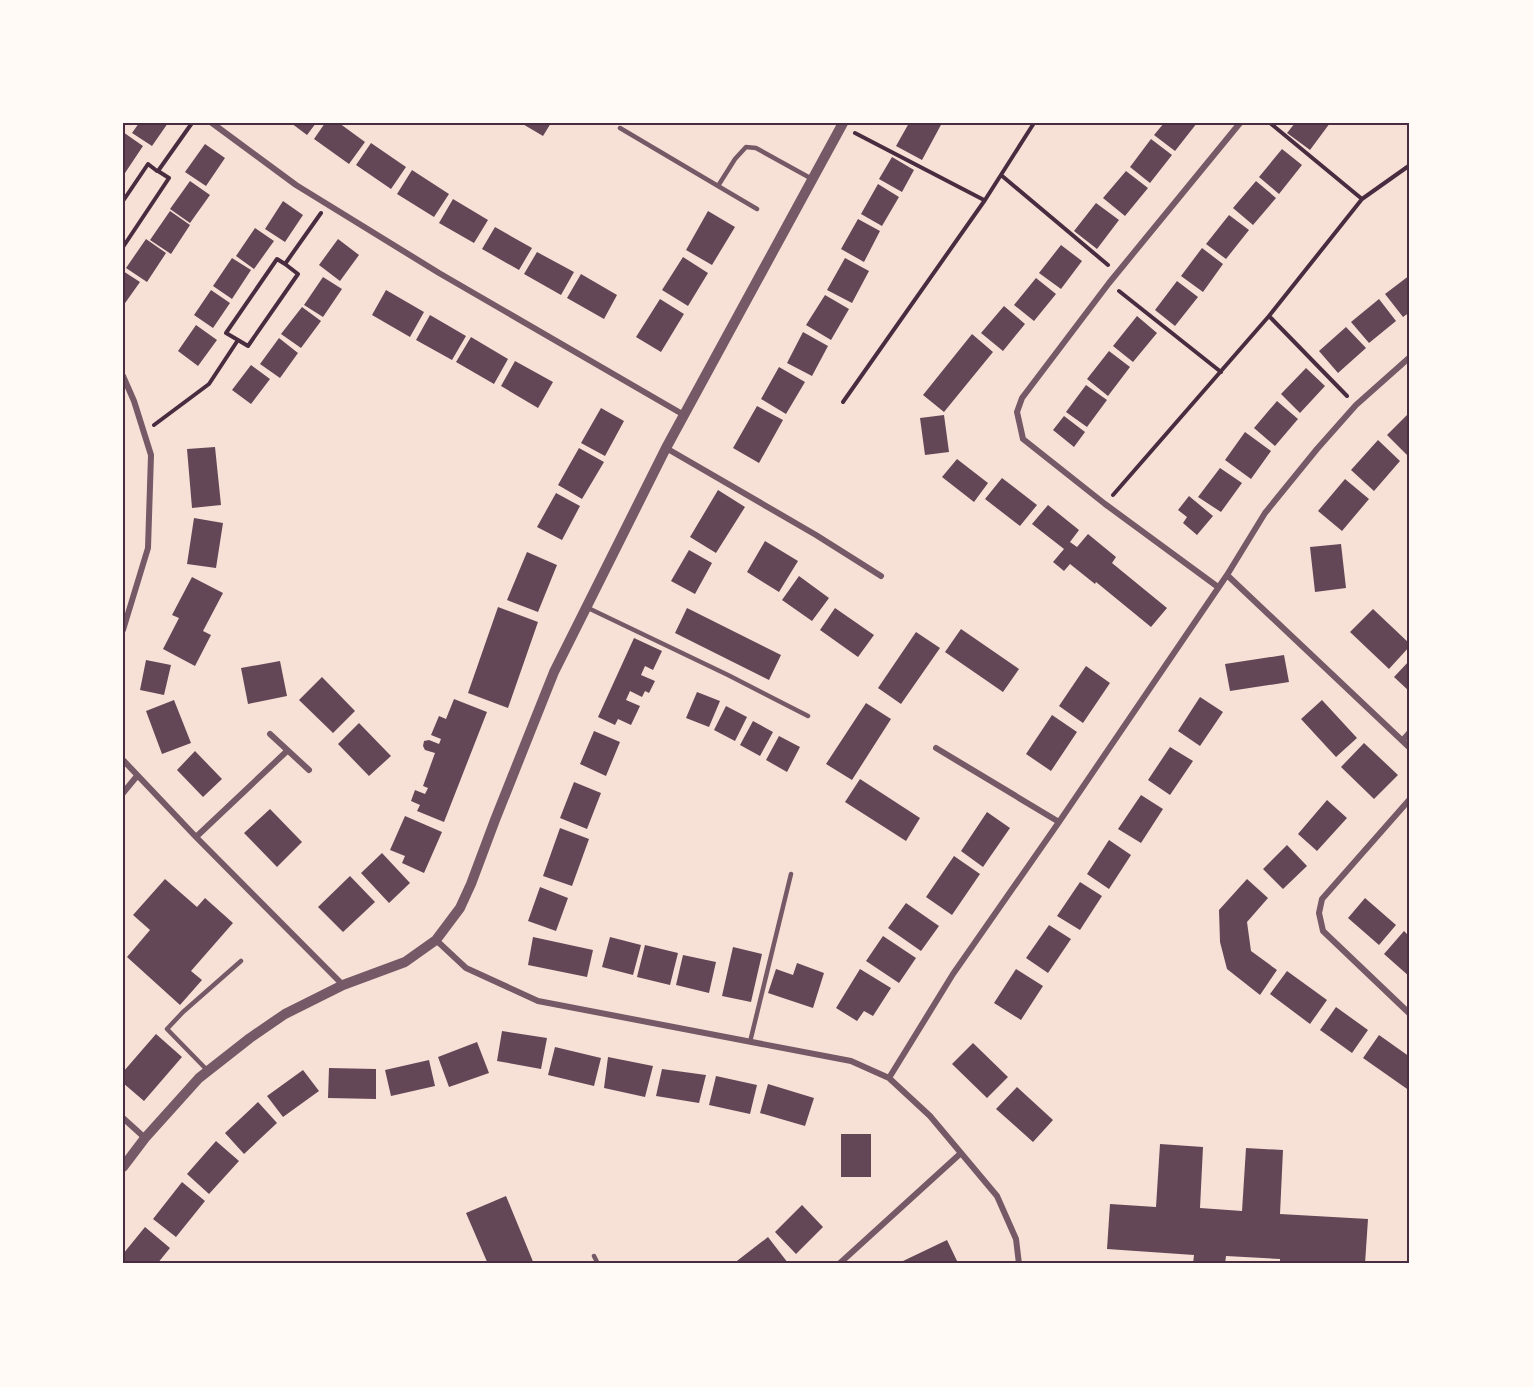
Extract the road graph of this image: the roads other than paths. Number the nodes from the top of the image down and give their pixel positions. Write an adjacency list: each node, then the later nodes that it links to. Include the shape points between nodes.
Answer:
1 (212, 123): 10 (street, via 296,185)
2 (1240, 123): 14 (street, via 1109,283 1022,398 1017,412 1023,439)
3 (842, 124): 5 (street)
4 (620, 128): 6 (lane)
5 (812, 179): 6 (lane, via 756,148 746,147); 10 (street)
6 (718, 186): 7 (lane)
7 (757, 209)
8 (1410, 357): 12 (street, via 1356,405 1317,449 1265,513)
9 (123, 376): 16 (street, via 152,455 148,548)
10 (684, 415): 11 (street)
11 (666, 448): 13 (street); 15 (street)
12 (1227, 575): 14 (street); 20 (street)
13 (881, 576)
14 (1218, 587): 29 (street)
15 (586, 607): 17 (lane); 32 (street, via 554,672 471,884 460,908)
16 (123, 630)
17 (808, 717)
18 (1410, 732): 20 (street)
19 (270, 734): 23 (street)
20 (1402, 740): 22 (street)
21 (936, 747): 29 (street)
22 (1410, 748)
23 (288, 751): 25 (street); 30 (street)
24 (123, 760): 26 (street)
25 (309, 770)
26 (137, 776): 27 (street); 30 (street)
27 (123, 793)
28 (1410, 799): 35 (street, via 1322,899 1319,913 1323,931)
29 (1059, 822): 38 (street, via 953,974)
30 (196, 837): 34 (street)
31 (791, 874): 36 (lane)
32 (435, 940): 34 (street, via 405,962); 36 (street, via 466,968 538,1001)
33 (241, 961): 37 (lane, via 167,1029)
34 (343, 985): 37 (street, via 285,1014)
35 (1410, 1014)
36 (750, 1042): 38 (street, via 851,1061)
37 (208, 1071): 40 (street)
38 (888, 1078): 41 (street, via 930,1116)
39 (123, 1118): 40 (street)
40 (145, 1138): 42 (street)
41 (960, 1153): 45 (street); 46 (street, via 997,1196 1016,1239)
42 (123, 1167)
43 (594, 1256): 44 (lane)
44 (598, 1264)
45 (839, 1264)
46 (1019, 1264)

